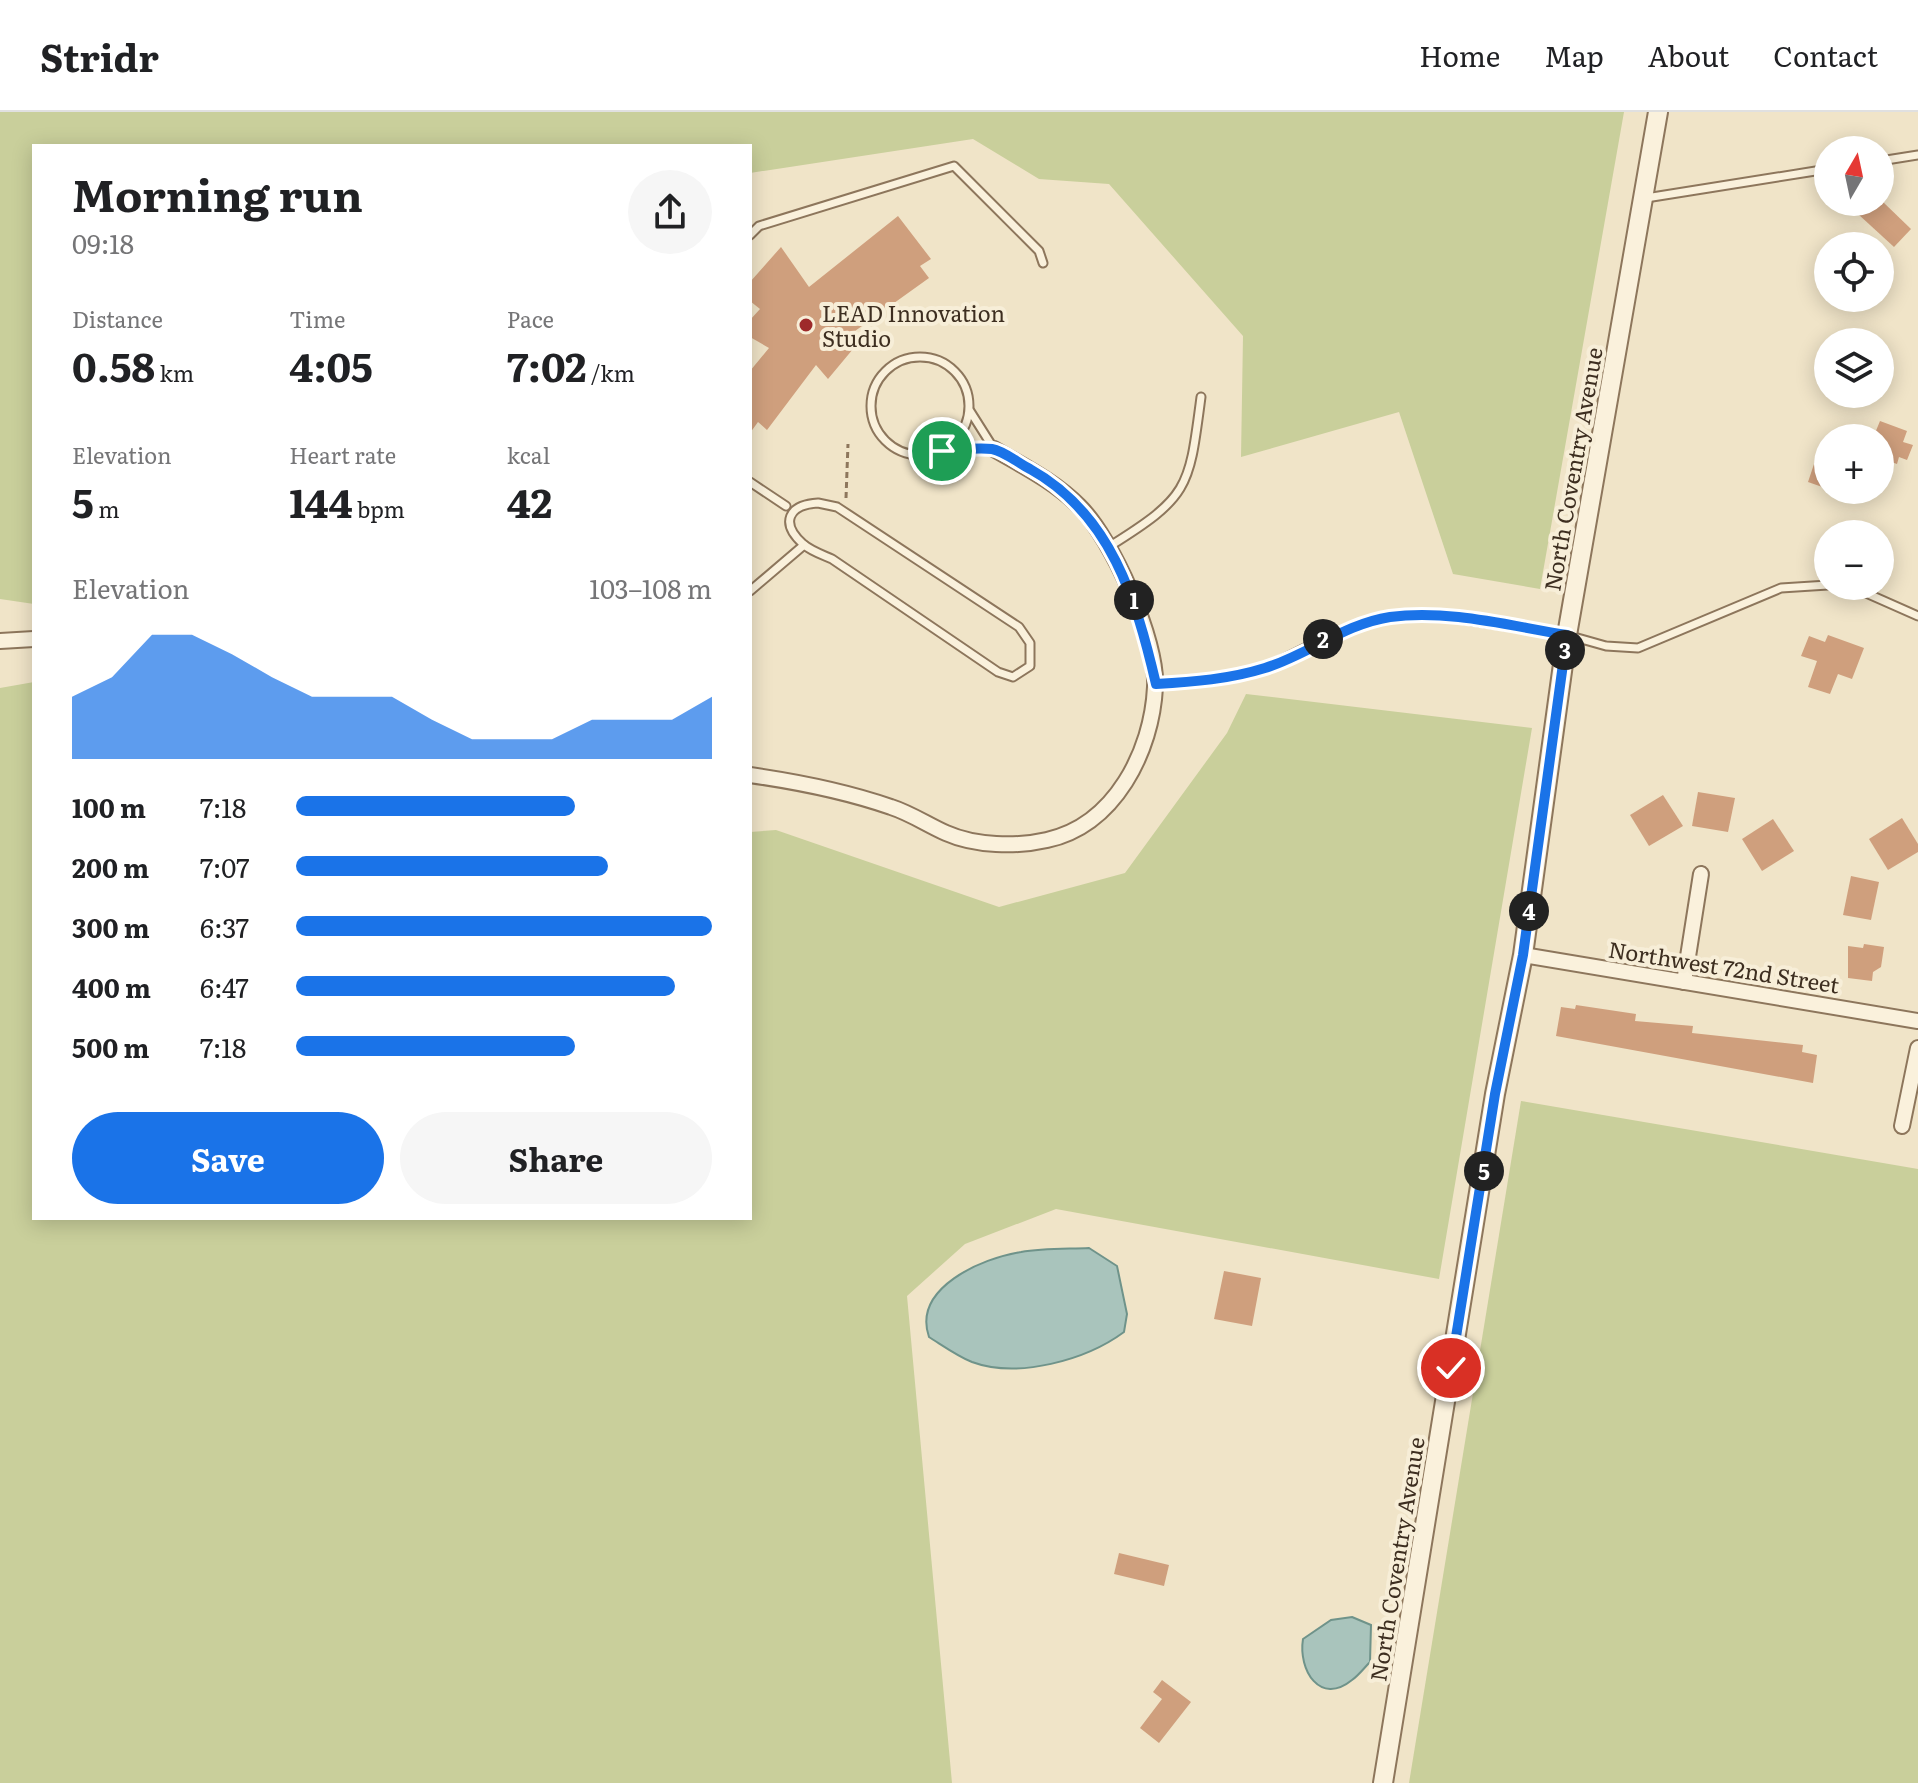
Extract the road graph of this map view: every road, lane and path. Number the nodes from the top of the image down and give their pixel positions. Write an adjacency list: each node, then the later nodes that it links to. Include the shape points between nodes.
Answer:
1 (1658, 112): 5 (street, North Coventry Avenue)
2 (1918, 155): 3 (lane)
3 (1894, 159)
4 (1814, 171): 5 (lane)
5 (1644, 198): 22 (street, North Coventry Avenue)
6 (752, 233): 7 (lane, via 759,226 954,166 1039,251)
7 (1043, 263)
8 (1201, 397): 17 (lane, via 1193,456 1181,490 1162,511)
9 (970, 411): 11 (lane); 12 (lane, via 958,438); 12 (lane, via 963,381 939,361 918,356 876,381 869,399 875,429 888,443 924,454)
10 (848, 444): 14 (path)
11 (994, 449): 12 (lane); 17 (street, via 1080,506)
12 (942, 451)
13 (752, 483): 15 (lane)
14 (846, 498)
15 (786, 506)
16 (804, 545): 16 (lane, via 998,672 1013,677 1030,666 1030,643 1019,627 837,507 801,504 793,510 792,531); 19 (lane)
17 (1110, 546): 25 (street, via 1139,610)
18 (1814, 586): 22 (lane, via 1781,588 1638,648)
19 (752, 589)
20 (1882, 600): 21 (lane)
21 (1918, 616)
22 (1567, 635): 25 (lane, via 1440,616 1389,617 1333,634 1267,667 1207,681); 28 (street, North Coventry Avenue)
23 (32, 639): 24 (street)
24 (0, 641)
25 (1156, 684): 26 (street, via 1137,765 1101,810 1049,840 995,844 950,835 894,808 818,784)
26 (752, 775)
27 (1701, 874): 29 (street)
28 (1523, 955): 29 (street, Northwest 72nd Street); 33 (street, North Coventry Avenue, via 1495,1094)
29 (1684, 982): 30 (street, Northwest 72nd Street)
30 (1918, 1021)
31 (1918, 1048): 32 (street)
32 (1902, 1126)
33 (1383, 1783)

